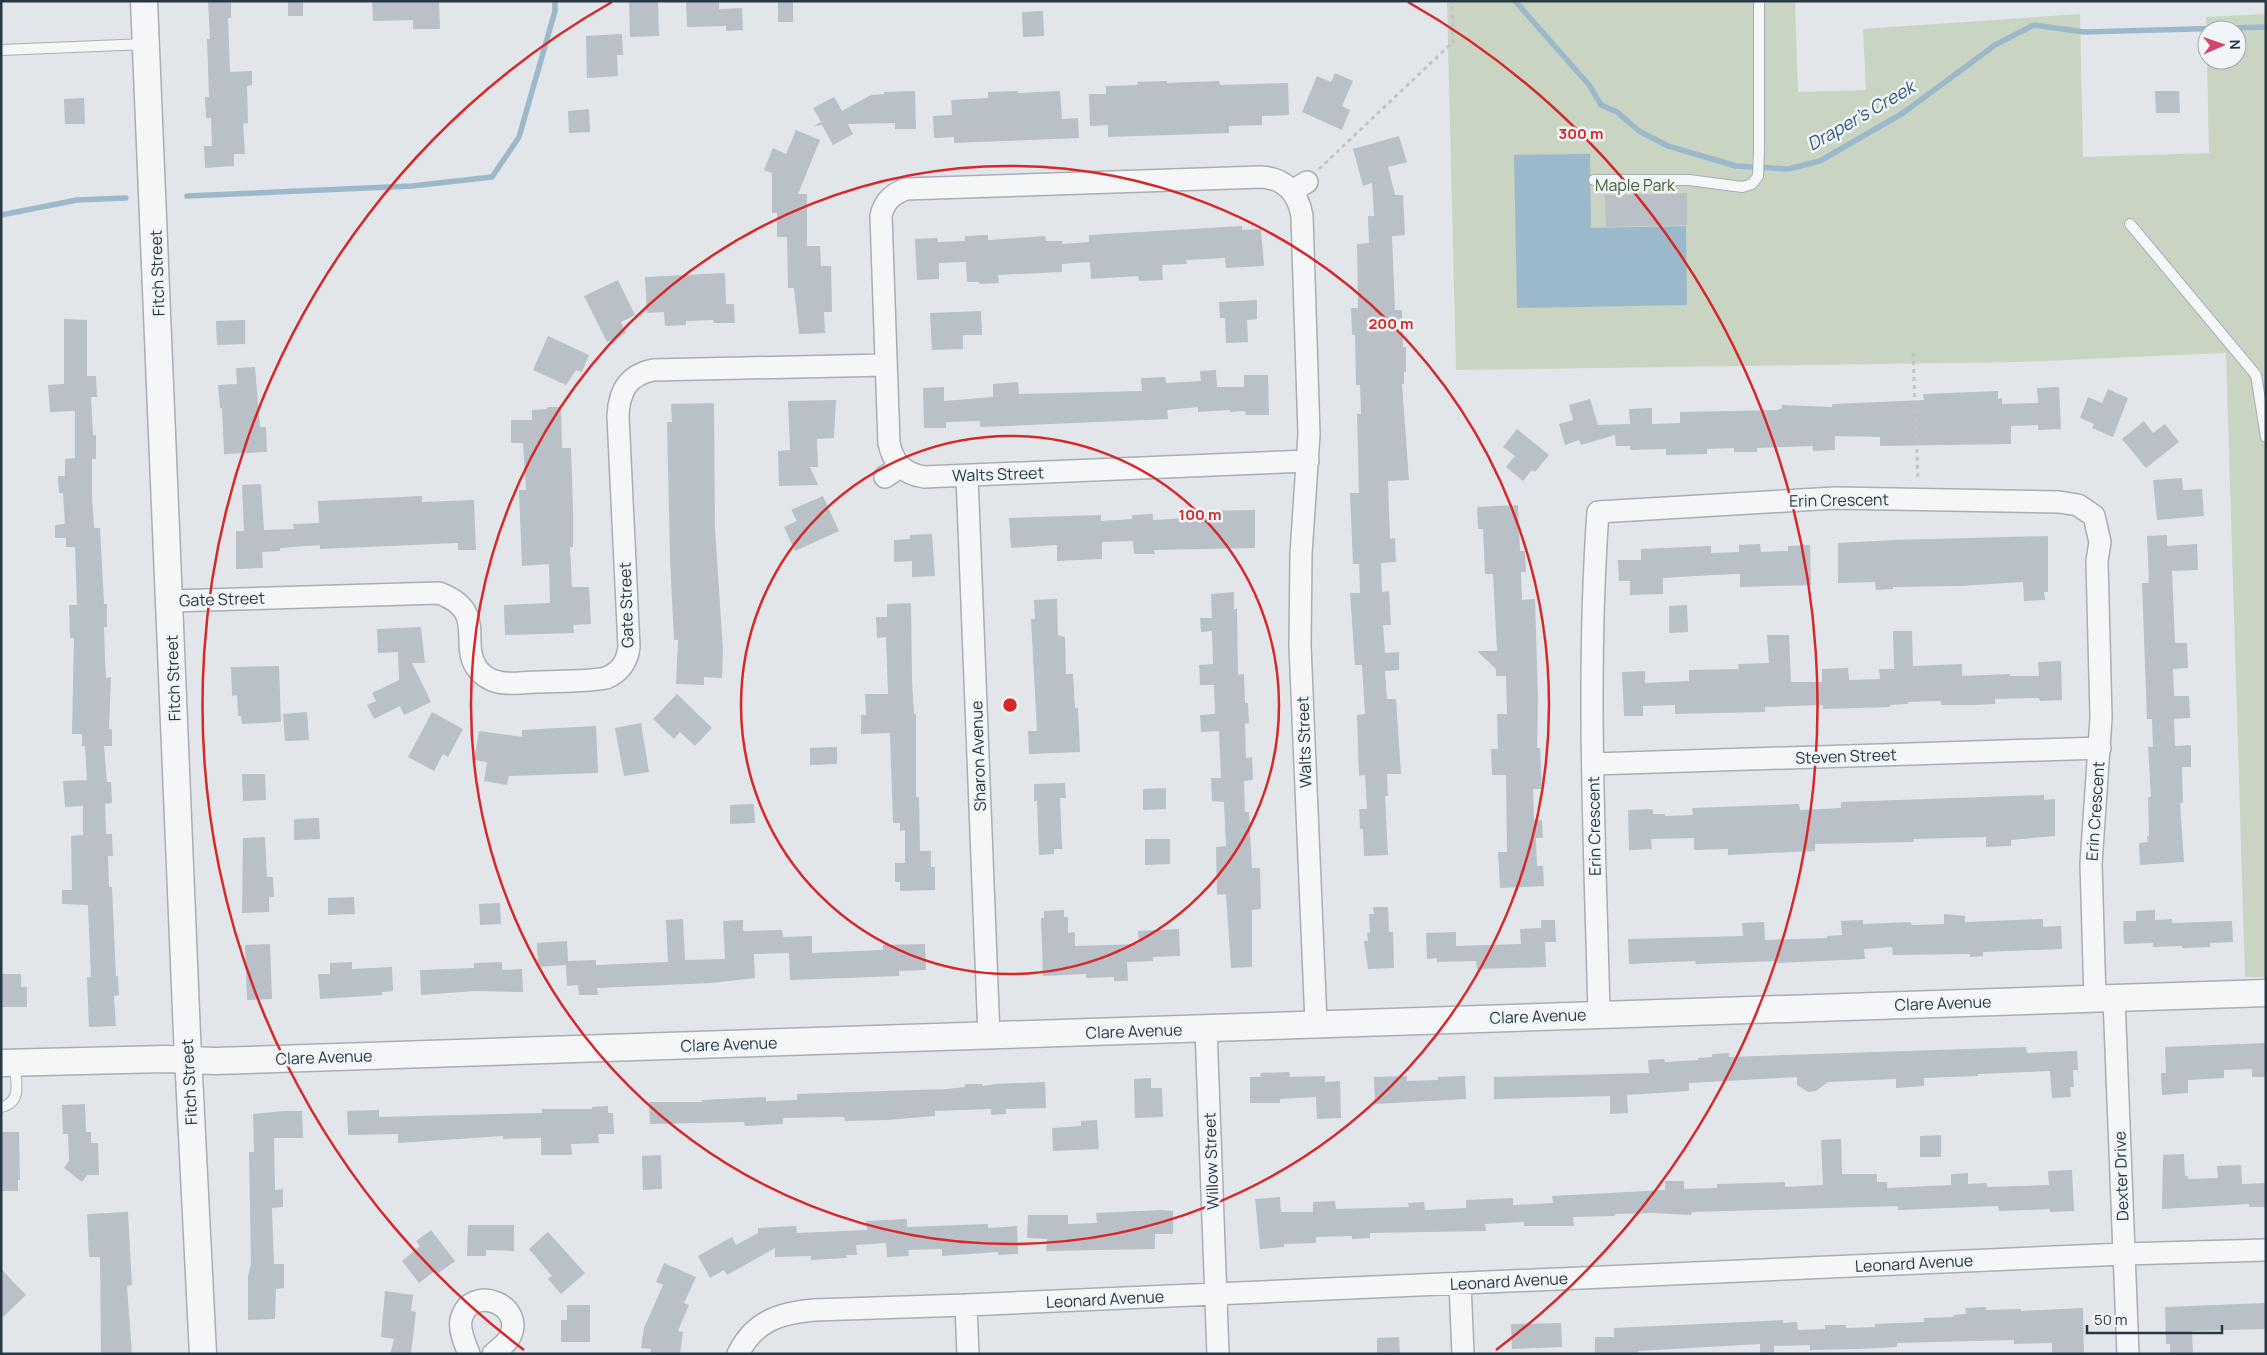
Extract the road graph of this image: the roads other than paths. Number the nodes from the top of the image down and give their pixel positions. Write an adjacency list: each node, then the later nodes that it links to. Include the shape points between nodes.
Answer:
1 (144, 1): 3 (street, Fitch Street)
2 (1759, 1): 6 (lane, via 1759,150 1758,176 1752,184 1742,187 1689,180 1657,185)
3 (147, 44): 4 (lane); 13 (street, Fitch Street)
4 (1, 50)
5 (1594, 180): 6 (lane)
6 (1621, 180): 7 (lane)
7 (1622, 191)
8 (2130, 224): 10 (lane, via 2256,375)
9 (886, 365): 11 (street, Walts Street, via 881,216 884,192 1261,177 1280,181 1300,186); 12 (street, Walts Street, via 889,443 894,460 892,472 924,477); 13 (street, Gate Street, via 653,370 643,372 628,382 619,398 618,416 629,647 625,673 598,680 479,681 472,658 471,630 464,611 448,596 439,593)
10 (2266, 437)
11 (1308, 461): 12 (street, Walts Street); 19 (street, Walts Street, via 1301,554 1300,646)
12 (967, 476): 21 (street, Sharon Avenue)
13 (171, 601): 22 (street, Fitch Street)
14 (2100, 748): 15 (street, Steven Street); 15 (street, Erin Crescent, via 2097,561 2100,542 2094,516 2078,505 2059,502 1835,498 1598,512 1594,564); 17 (street, Erin Crescent, via 2091,864)
15 (1593, 764): 18 (street, Erin Crescent)
16 (2265, 991): 17 (street, Clare Avenue)
17 (2105, 998): 18 (street, Clare Avenue); 26 (street, Dexter Drive)
18 (1599, 1014): 19 (street, Clare Avenue)
19 (1316, 1023): 20 (street, Clare Avenue)
20 (1206, 1028): 21 (street, Clare Avenue); 28 (street, Willow Street)
21 (989, 1036): 22 (street, Clare Avenue)
22 (188, 1060): 23 (street, Clare Avenue); 30 (street, Fitch Street)
23 (8, 1063): 24 (lane, via 17,1097)
24 (1, 1107)
25 (2266, 1250): 26 (street, Leonard Avenue)
26 (2124, 1254): 27 (street, Leonard Avenue); 37 (street, Dexter Drive)
27 (1460, 1283): 28 (street, Leonard Avenue); 36 (street)
28 (1216, 1294): 29 (street, Leonard Avenue); 35 (street, Willow Street)
29 (966, 1305): 33 (street, Leonard Avenue, via 789,1312 757,1328 748,1336); 34 (street)
30 (203, 1354)
31 (469, 1354): 32 (street, via 461,1319 474,1303 483,1300 502,1305 512,1322 507,1342)
32 (493, 1354)
33 (738, 1354)
34 (968, 1354)
35 (1218, 1354)
36 (1463, 1354)
37 (2128, 1354)

